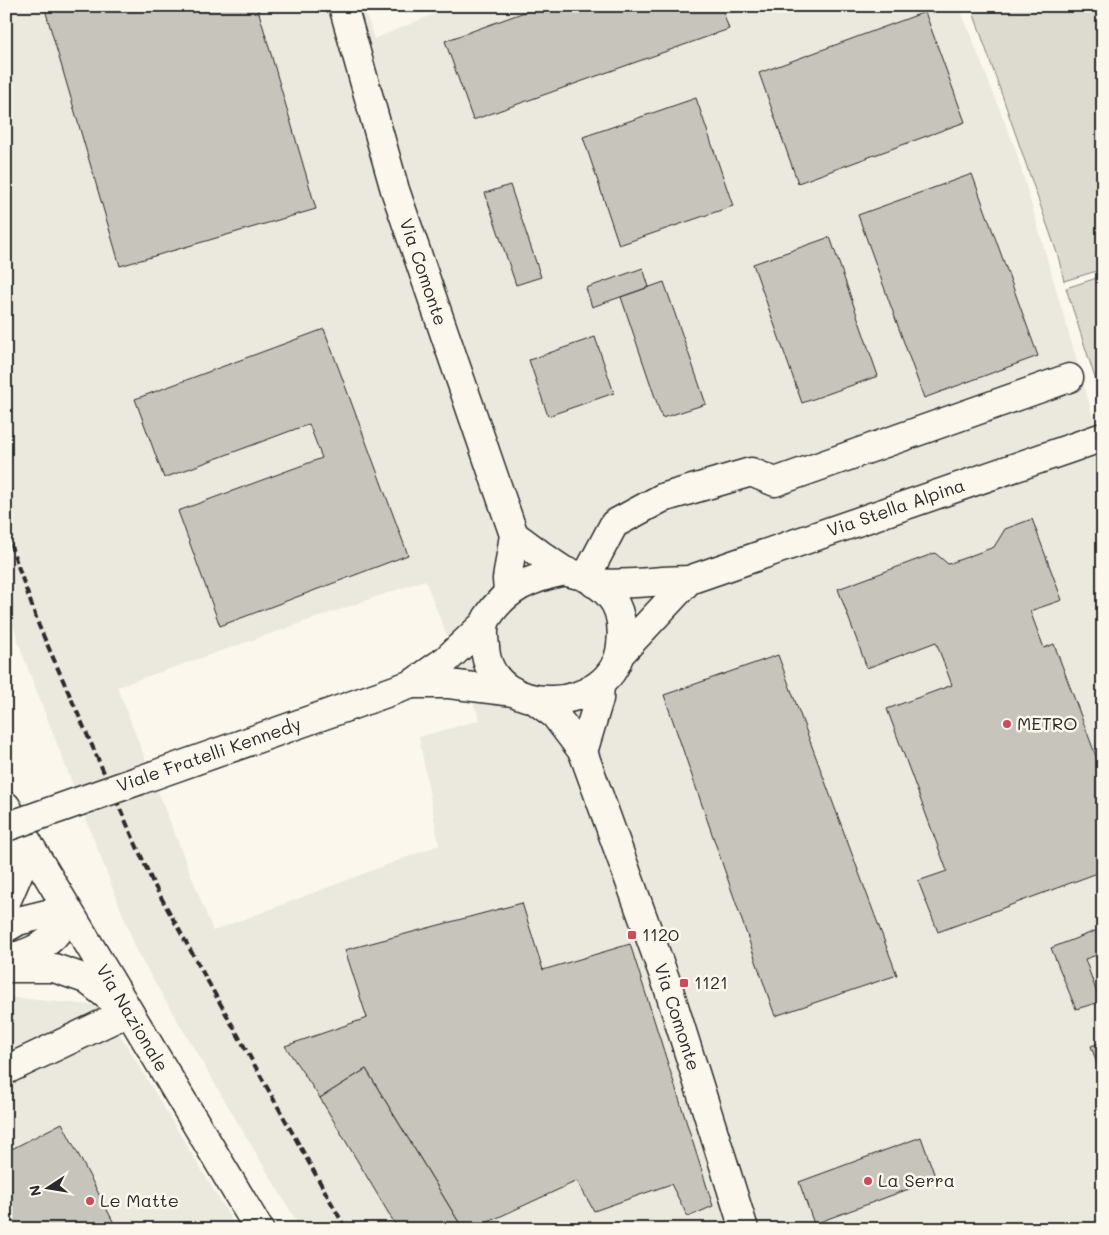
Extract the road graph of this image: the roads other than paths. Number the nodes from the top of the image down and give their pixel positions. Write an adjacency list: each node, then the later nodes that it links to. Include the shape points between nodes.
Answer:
1 (343, 6): 4 (street, Via Comonte, via 395,190)
2 (1069, 378): 5 (street, via 775,482 751,472 662,498 614,524)
3 (1103, 437): 6 (street, Via Stella Alpina)
4 (514, 535): 5 (street); 7 (street)
5 (582, 577): 6 (street, Via Stella Alpina, via 619,585); 7 (street, via 538,577); 9 (street, via 609,594 618,607)
6 (689, 580): 9 (street, Via Stella Alpina)
7 (508, 593): 8 (street, via 493,608)
8 (483, 625): 10 (street, Viale Fratelli Kennedy, via 446,660); 12 (street, via 485,660 495,676)
9 (621, 653): 11 (street)
10 (412, 684): 12 (street, Viale Fratelli Kennedy, via 449,684); 15 (street, Viale Fratelli Kennedy, bridge)
11 (600, 686): 12 (street, via 558,701); 13 (street)
12 (525, 696): 13 (street, Via Comonte, via 555,715)
13 (583, 752): 25 (street, Via Comonte, via 668,987)
14 (6, 806): 18 (street, Via Nazionale)
15 (6, 827)
16 (6, 838): 17 (street, via 22,865)
17 (6, 902)
18 (67, 909): 19 (street, via 18,921); 20 (street, via 58,931 40,946); 22 (street, Via Nazionale)
19 (6, 928)
20 (6, 958)
21 (6, 968): 22 (street, via 54,968 86,979)
22 (128, 1012): 23 (street); 24 (street, Via Nazionale)
23 (6, 1070)
24 (258, 1229)
25 (744, 1229)

